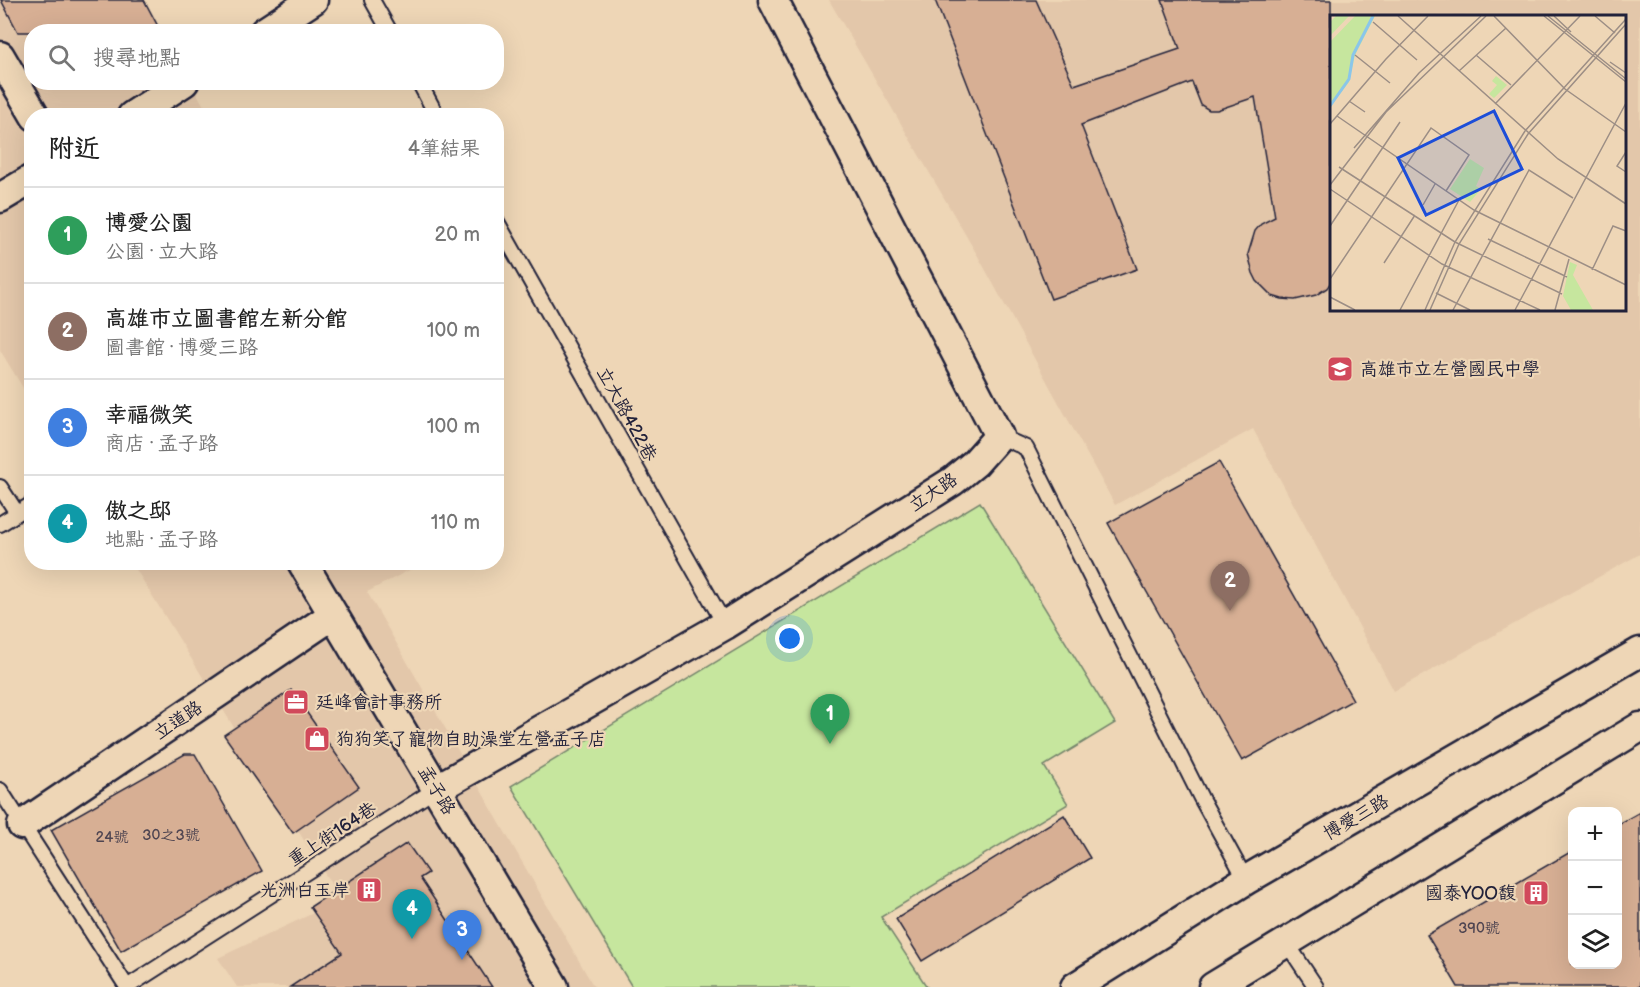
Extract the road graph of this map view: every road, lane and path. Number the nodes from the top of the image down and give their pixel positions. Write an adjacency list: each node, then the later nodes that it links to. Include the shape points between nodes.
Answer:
1 (372, 0): 5 (lane)
2 (773, 0): 15 (street)
3 (298, 4): 4 (street)
4 (274, 24)
5 (386, 24)
6 (0, 56): 9 (street)
7 (172, 90): 10 (street)
8 (422, 90): 11 (lane)
9 (30, 108)
10 (144, 108)
11 (433, 108)
12 (24, 184): 13 (street)
13 (0, 198)
14 (504, 234): 22 (lane, 立大路422巷)
15 (999, 436): 22 (street, 立大路, via 953,481); 28 (lane, via 1026,448)
16 (0, 487): 18 (lane)
17 (24, 509): 18 (lane)
18 (17, 513): 19 (lane)
19 (0, 524)
20 (307, 570): 21 (street, 孟子路)
21 (333, 615): 25 (street, 孟子路); 27 (street, 立道路)
22 (725, 625): 25 (street, 立大路)
23 (1640, 652): 28 (street, 博愛三路)
24 (1640, 727): 29 (street)
25 (436, 789): 30 (lane, 重上街164巷); 31 (street, 孟子路)
26 (0, 790): 27 (lane)
27 (22, 825): 30 (lane)
28 (1246, 880): 32 (street, 博愛三路)
29 (1286, 942): 33 (street); 34 (lane)
30 (127, 987)
31 (554, 987)
32 (1075, 987)
33 (1213, 987)
34 (1316, 987)

